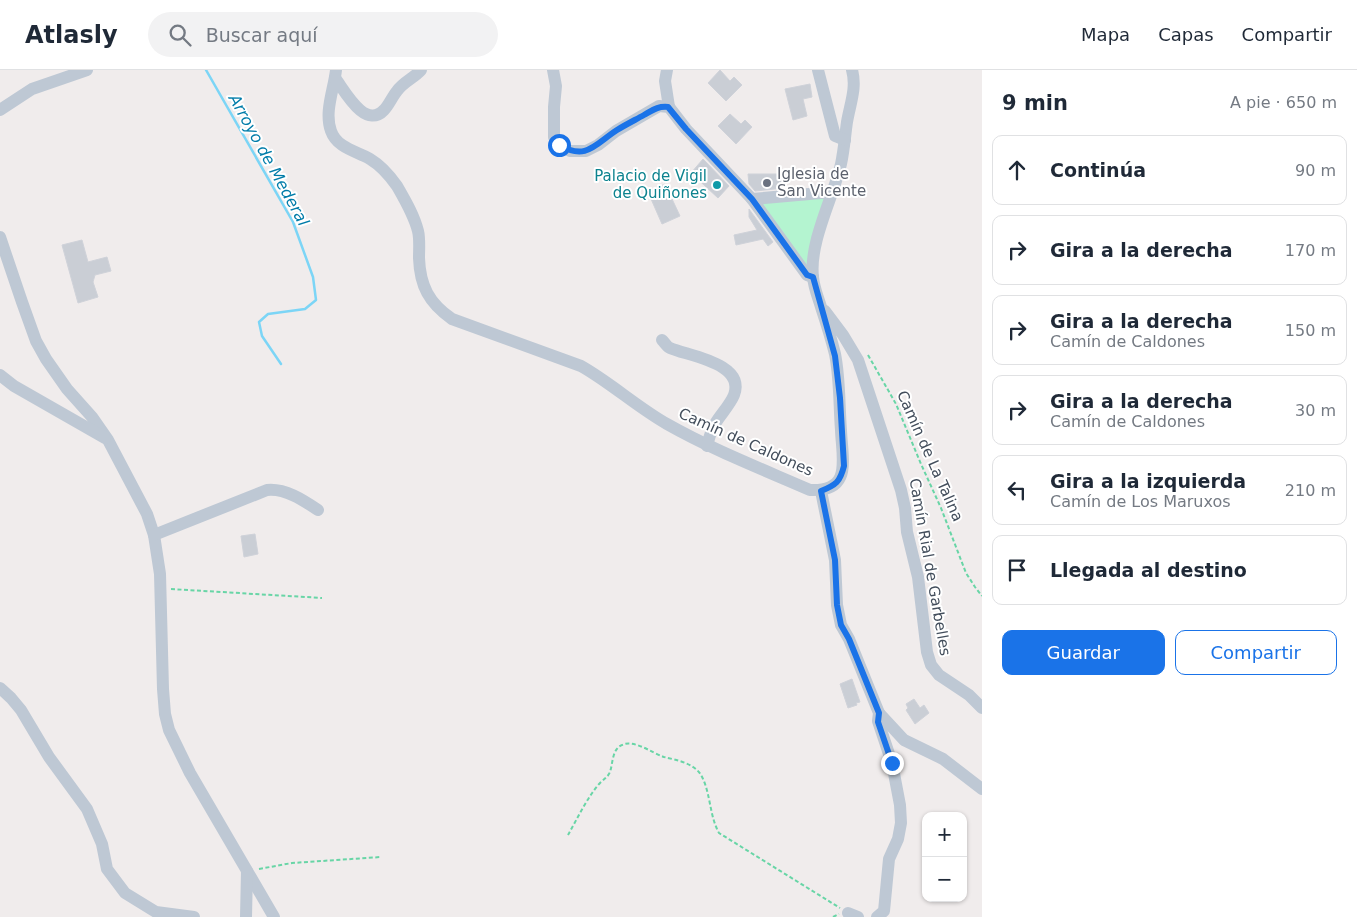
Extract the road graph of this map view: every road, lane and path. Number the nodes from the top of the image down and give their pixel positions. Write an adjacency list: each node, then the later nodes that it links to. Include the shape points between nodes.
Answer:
1 (87, 70): 11 (street, via 32,90)
2 (421, 70): 8 (street, via 398,89 384,110 373,116 359,110)
3 (553, 70): 10 (street, via 556,86 554,137 559,145 570,151 586,151 659,106)
4 (667, 70): 10 (street)
5 (818, 70): 12 (street, via 835,136)
6 (852, 70): 9 (street, Camín de Caldones)
7 (859, 70): 9 (street)
8 (335, 74): 22 (street, Camín de Caldones, via 328,119 331,131 336,141 370,159 396,185 412,213 418,232 423,283 440,311 452,319 581,366 666,423)
9 (854, 87): 12 (street, Camín de Caldones)
10 (668, 107): 14 (street)
11 (1, 109)
12 (845, 140): 13 (street, Camín de Caldones)
13 (832, 192): 14 (street); 16 (street, Camín de Caldones, via 823,218)
14 (752, 199): 16 (street, via 807,275)
15 (0, 237): 21 (street, via 46,360)
16 (813, 277): 17 (street, Camín de Caldones)
17 (821, 305): 23 (street, Camín de Caldones, via 835,356 844,466 842,476 834,486); 30 (street, Camín Rial de Garbelles, via 858,360 901,490 931,665 938,675 969,695)
18 (662, 340): 22 (street, via 668,348 713,362 730,374 734,381 733,396 713,427)
19 (864, 351): 27 (path, Camín de La Talina, via 896,404 966,573)
20 (0, 374): 21 (street, via 14,386)
21 (108, 440): 25 (street, via 147,514)
22 (707, 446): 23 (street, Camín de Caldones, via 810,490)
23 (821, 491): 31 (street, via 835,560 841,625)
24 (318, 510): 25 (street, via 299,498 274,489 267,490)
25 (154, 535): 26 (street)
26 (161, 588): 28 (path); 35 (street, via 163,688 169,730)
27 (982, 596)
28 (322, 598)
29 (0, 688): 37 (street, via 21,710 49,757 87,809 102,844 107,869 125,893 156,912)
30 (982, 708)
31 (879, 713): 32 (street, via 904,740 943,760); 40 (street, via 878,722 899,797 901,823 889,859 884,911)
32 (982, 789)
33 (568, 835): 36 (path, via 610,772 618,747 632,743 692,766 700,774 719,833)
34 (381, 857): 35 (path, via 292,863)
35 (247, 871): 38 (street); 39 (street)
36 (853, 915)
37 (194, 917)
38 (246, 917)
39 (274, 917)
40 (877, 917)

